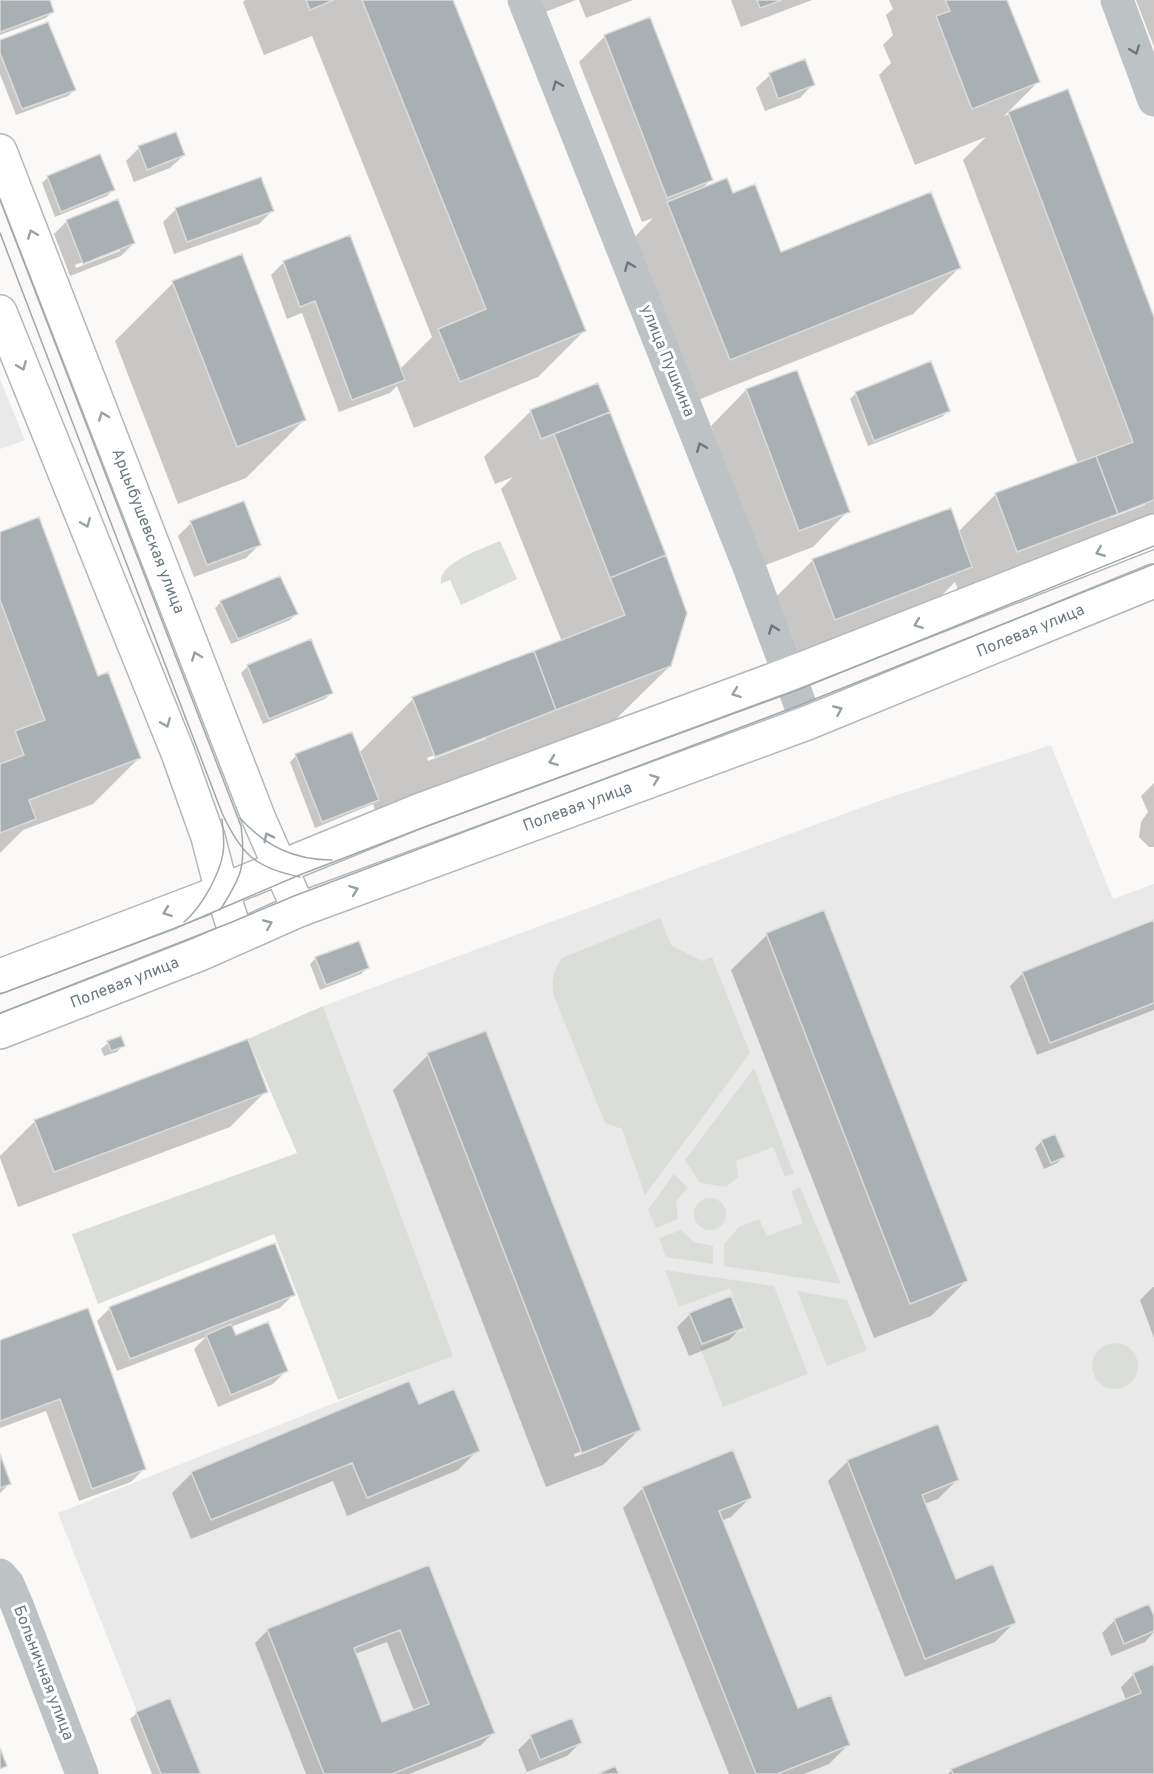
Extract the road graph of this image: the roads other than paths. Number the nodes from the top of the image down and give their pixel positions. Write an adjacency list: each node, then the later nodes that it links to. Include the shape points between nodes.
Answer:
1 (524, 0): 8 (street, улица Пушкина, one-way to 1)
2 (1117, 0): 3 (street, one-way to 3)
3 (1154, 100)
4 (0, 151): 10 (main road, Арцыбушевская улица, one-way to 4)
5 (0, 312): 11 (main road, one-way to 11, via 178,753 208,837)
6 (1154, 531): 8 (main road, one-way to 8)
7 (1154, 581): 9 (main road, Полевая улица, one-way to 7)
8 (789, 674): 9 (street, улица Пушкина); 10 (main road, one-way to 10, via 418,811)
9 (807, 723): 12 (main road, Полевая улица, one-way to 9)
10 (281, 867): 11 (main road); 12 (main road, Арцыбушевская улица)
11 (222, 891): 13 (main road); 14 (main road, one-way to 14)
12 (299, 910): 13 (main road, Полевая улица, one-way to 12)
13 (237, 937): 15 (main road, Полевая улица)
14 (0, 976)
15 (0, 1032)
16 (0, 1575): 17 (street, Больничная улица, via 17,1605)
17 (82, 1774)

